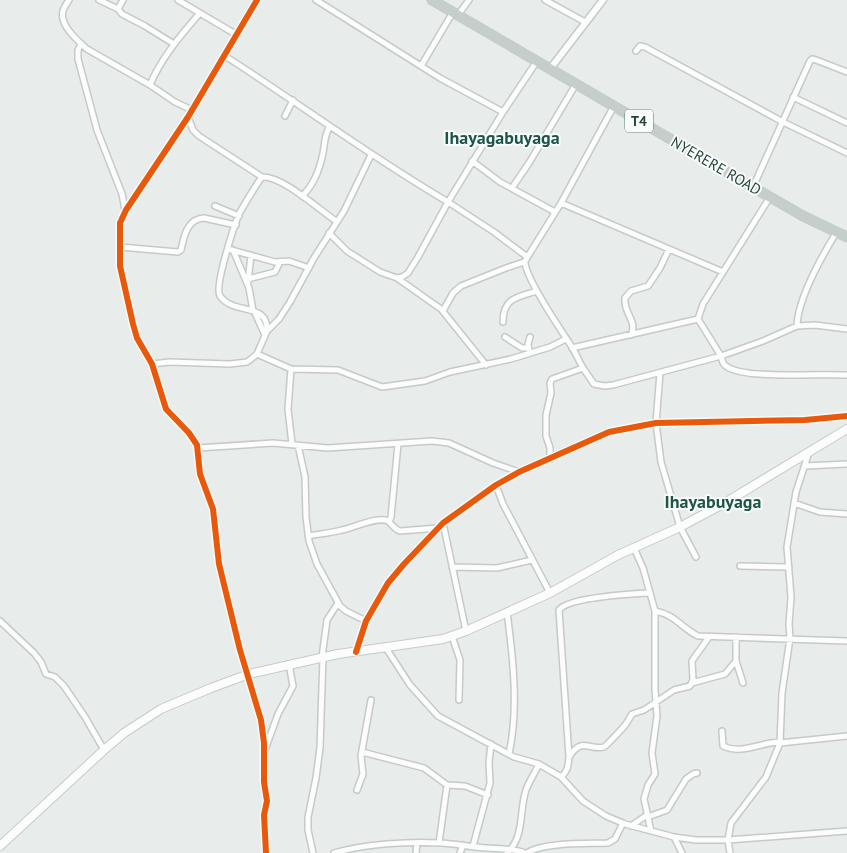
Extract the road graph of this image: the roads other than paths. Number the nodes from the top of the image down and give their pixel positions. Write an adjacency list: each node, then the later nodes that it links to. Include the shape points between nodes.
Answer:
1 (69, 0): 16 (street, via 62,16)
2 (99, 0): 11 (street)
3 (123, 0): 11 (street)
4 (178, 0): 12 (street)
5 (256, 0): 15 (street)
6 (316, 0): 21 (street)
7 (432, 0): 13 (highway, NYERERE ROAD / T4)
8 (469, 0): 13 (street)
9 (545, 0): 14 (street)
10 (602, 0): 14 (street)
11 (118, 8): 17 (street, via 121,14)
12 (200, 13): 15 (street); 17 (street)
13 (455, 14): 20 (highway, NYERERE ROAD / T4); 21 (street)
14 (585, 22): 22 (street)
15 (237, 35): 19 (street)
16 (81, 44): 25 (street); 47 (street, via 78,59 95,121)
17 (174, 44): 25 (street)
18 (636, 51): 33 (street, via 640,46 645,47)
19 (225, 56): 27 (street); 29 (street)
20 (537, 61): 22 (highway, NYERERE ROAD / T4); 30 (street)
21 (421, 66): 30 (street)
22 (550, 69): 24 (highway, NYERERE ROAD / T4)
23 (847, 72): 26 (street, via 812,59)
24 (576, 84): 28 (highway, NYERERE ROAD / T4); 41 (street)
25 (150, 85): 29 (street)
26 (793, 97): 33 (street); 34 (street)
27 (293, 100): 31 (street); 35 (street)
28 (614, 106): 40 (highway, NYERERE ROAD / T4); 45 (street)
29 (192, 110): 32 (street)
30 (502, 112): 38 (street)
31 (285, 116)
32 (188, 117): 39 (street, via 199,136); 47 (street)
33 (783, 122): 36 (street); 40 (street)
34 (847, 123)
35 (330, 126): 37 (street); 42 (street, via 316,175)
36 (847, 153)
37 (371, 155): 44 (street); 50 (street, via 355,190)
38 (472, 161): 41 (street); 44 (street)
39 (262, 177): 42 (street, via 268,176); 49 (street)
40 (753, 187): 43 (highway, NYERERE ROAD / T4)
41 (512, 188): 48 (street)
42 (302, 196): 50 (street)
43 (770, 197): 53 (highway, NYERERE ROAD / T4); 62 (street)
44 (448, 202): 59 (street, via 494,232); 63 (street, via 412,268)
45 (561, 203): 48 (street); 57 (street)
46 (215, 206): 49 (street)
47 (126, 210): 55 (street, via 120,223)
48 (555, 212): 59 (street)
49 (239, 216): 51 (street)
50 (336, 220): 52 (street)
51 (236, 225): 55 (street, via 199,218 186,230 178,252); 56 (street)
52 (329, 233): 61 (street); 63 (street, via 347,251 380,272)
53 (836, 233): 54 (highway, NYERERE ROAD / T4); 70 (street, via 813,276)
54 (847, 237)
55 (120, 247): 81 (street, via 120,266 133,324)
56 (230, 249): 58 (street); 64 (street); 66 (street, via 219,295 235,307)
57 (669, 249): 62 (street); 73 (street, via 648,286 631,291 625,298 633,322)
58 (251, 255): 60 (street); 64 (street)
59 (525, 259): 65 (street, via 525,268); 67 (street, via 461,286 453,293)
60 (280, 262): 61 (street, via 289,261); 64 (street, via 275,272)
61 (309, 268): 72 (street, via 279,319)
62 (723, 272): 68 (street, via 703,304)
63 (397, 278): 67 (street)
64 (248, 282): 66 (street)
65 (537, 291): 69 (street, via 509,302); 76 (street)
66 (254, 311): 72 (street)
67 (443, 312): 82 (street)
68 (698, 319): 73 (street); 80 (street)
69 (503, 322)
70 (797, 326): 71 (street); 80 (street)
71 (847, 329)
72 (266, 333): 79 (street)
73 (631, 335): 77 (street)
74 (505, 337): 78 (street)
75 (530, 337): 78 (street)
76 (566, 339): 77 (street); 78 (street, via 550,347)
77 (572, 348): 83 (street)
78 (529, 351): 82 (street)
79 (257, 354): 81 (street, via 247,362 230,364); 84 (street)
80 (721, 356): 85 (street); 86 (street, via 726,367 737,371 764,375)
81 (152, 364): 93 (street, via 166,409 189,433)
82 (486, 365): 84 (street, via 450,372 426,381 382,386 338,370)
83 (583, 368): 85 (street, via 594,384 605,386); 95 (street, via 550,380 546,415)
84 (291, 369): 90 (street, via 288,409)
85 (660, 373): 88 (street)
86 (847, 375)
87 (847, 416): 88 (street)
88 (656, 423): 95 (street, via 609,432); 104 (street, via 661,462)
89 (847, 429): 94 (main road)
90 (292, 444): 92 (street); 93 (street)
91 (398, 444): 92 (street, via 328,448); 98 (street, via 449,443); 102 (street)
92 (298, 445): 105 (street, via 305,477)
93 (198, 448): 130 (street, via 200,474 213,509 219,564)
94 (809, 452): 97 (street); 104 (main road)
95 (550, 459): 98 (street)
96 (847, 464): 97 (street)
97 (805, 466): 100 (street)
98 (519, 472): 99 (street)
99 (496, 485): 103 (street); 108 (street)
100 (794, 503): 101 (street, via 820,512); 110 (street, via 787,547)
101 (847, 514)
102 (389, 522): 103 (street, via 400,531); 105 (street, via 364,523 342,531)
103 (441, 525): 111 (street); 118 (street, via 388,583)
104 (680, 527): 106 (main road); 107 (street)
105 (308, 536): 114 (street, via 317,564)
106 (634, 548): 112 (main road); 113 (street)
107 (696, 557)
108 (532, 560): 111 (street, via 497,568); 112 (street)
109 (740, 566): 110 (street)
110 (789, 566): 123 (street, via 792,585)
111 (452, 567): 119 (street)
112 (550, 592): 116 (main road)
113 (650, 593): 115 (street); 144 (street, via 586,600 562,606 559,610)
114 (338, 603): 118 (street); 127 (street, via 327,620)
115 (655, 611): 121 (street, via 671,616 689,632); 135 (street)
116 (507, 612): 119 (main road); 143 (street, via 512,645 514,705)
117 (0, 621): 140 (street, via 34,653 46,674 64,686)
118 (366, 621): 126 (street)
119 (466, 631): 120 (main road)
120 (452, 636): 125 (main road); 134 (street, via 460,660)
121 (709, 636): 122 (street); 131 (street, via 692,661)
122 (736, 637): 123 (street); 128 (street)
123 (790, 638): 124 (street); 138 (street, via 782,693)
124 (847, 641)
125 (386, 648): 126 (main road); 139 (street, via 410,685 432,710)
126 (356, 652): 127 (main road)
127 (322, 657): 129 (main road); 165 (street, via 320,748 308,817)
128 (736, 661): 131 (street, via 725,674); 132 (street)
129 (288, 664): 130 (main road); 142 (street, via 292,686)
130 (248, 674): 140 (main road, via 161,710); 142 (street, via 261,720)
131 (692, 683): 135 (street)
132 (743, 683)
133 (371, 700): 141 (street)
134 (459, 700)
135 (656, 701): 144 (street, via 632,714 606,746 584,745 572,751); 151 (street, via 652,753 655,774 644,800)
136 (722, 731): 138 (street, via 723,746 730,748 744,750 763,743)
137 (847, 736): 138 (street)
138 (780, 742): 157 (street, via 766,777 731,823)
139 (491, 744): 143 (street); 150 (street)
140 (104, 750): 161 (main road)
141 (362, 752): 148 (street, via 424,768); 149 (street, via 363,774)
142 (264, 754): 164 (street)
143 (510, 754): 145 (street)
144 (569, 757): 147 (street, via 566,773)
145 (539, 764): 147 (street); 163 (street, via 526,790 522,822)
146 (697, 773): 151 (street, via 686,779 666,810)
147 (561, 777): 152 (street, via 583,801)
148 (447, 786): 150 (street, via 465,786); 158 (street)
149 (357, 790)
150 (488, 795): 162 (street)
151 (647, 816): 153 (street); 154 (street)
152 (623, 823): 153 (street); 170 (street, via 615,839 608,843 553,846)
153 (631, 826): 154 (street)
154 (651, 831): 156 (street)
155 (847, 831): 157 (street)
156 (674, 837): 157 (street); 171 (street)
157 (728, 840): 172 (street)
158 (439, 842): 159 (street); 160 (street)
159 (416, 843): 166 (street, via 386,844); 167 (street)
160 (463, 845): 162 (street); 168 (street)
161 (0, 846)
162 (473, 846): 163 (street)
163 (513, 848): 169 (street); 170 (street)
164 (266, 853)
165 (313, 853)
166 (334, 853)
167 (416, 853)
168 (460, 853)
169 (507, 853)
170 (526, 853)
171 (682, 853)
172 (730, 853)

